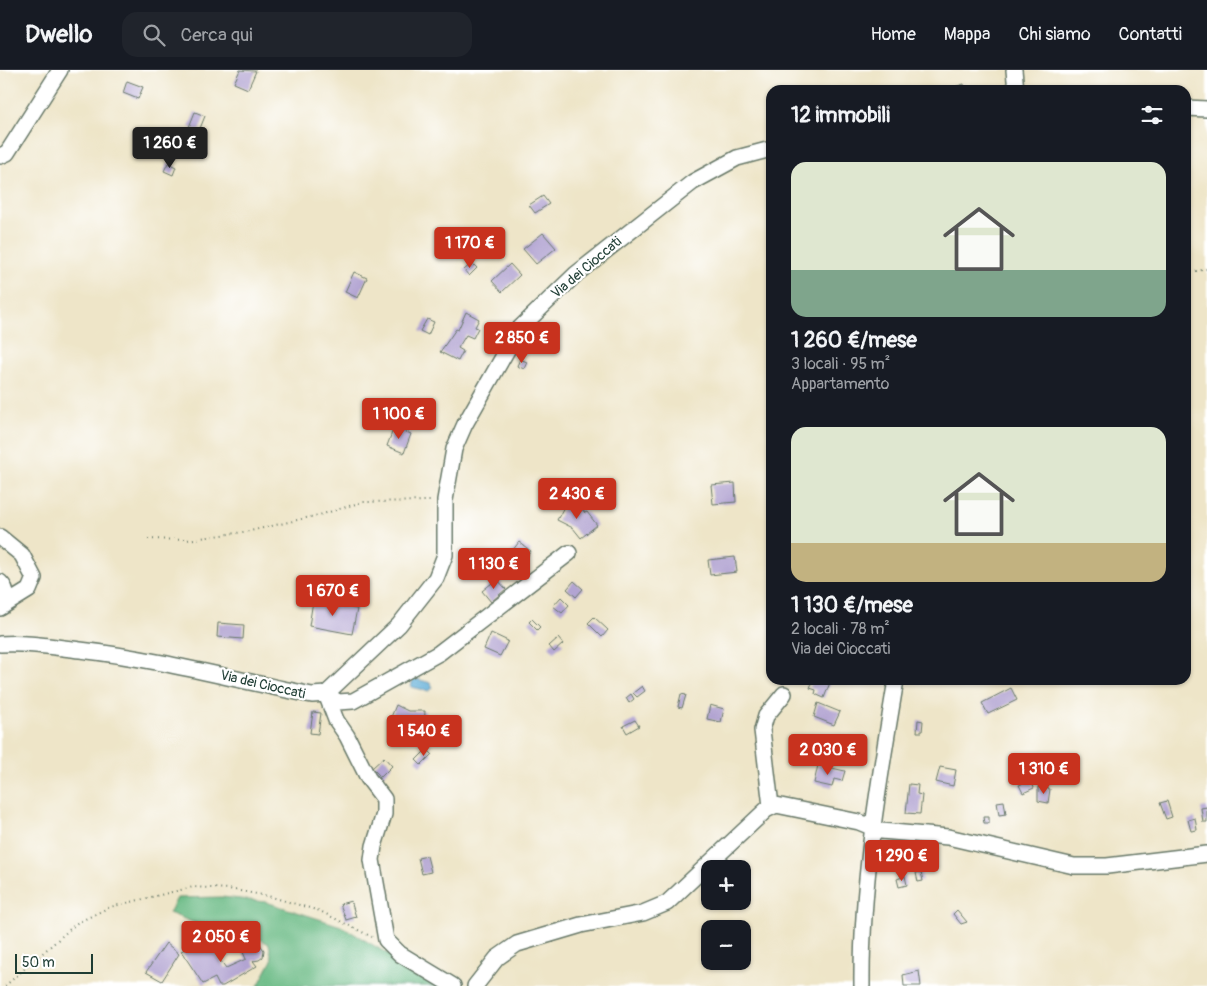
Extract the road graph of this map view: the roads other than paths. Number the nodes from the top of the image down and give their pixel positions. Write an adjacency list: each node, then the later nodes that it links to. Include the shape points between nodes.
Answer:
1 (60, 70): 7 (street, via 7,153)
2 (1014, 70): 3 (street)
3 (1016, 85)
4 (1191, 108): 5 (street)
5 (1207, 109)
6 (766, 150): 14 (street, Via dei Cioccati, via 737,158 693,182 582,269 526,321 504,352 461,431 445,500 446,549 436,578 399,625)
7 (0, 156)
8 (0, 537): 11 (street, via 22,555 34,578 29,590)
9 (569, 553): 14 (street, via 439,652 353,700 338,702)
10 (0, 582): 11 (street, via 6,592)
11 (0, 608)
12 (0, 644): 14 (street, Via dei Cioccati, via 108,653 312,695)
13 (895, 685): 17 (street)
14 (326, 694): 19 (street, via 336,720 385,802 372,856 386,940 396,951)
15 (784, 694): 16 (street, via 766,716 762,730)
16 (771, 806): 17 (street, via 789,806); 20 (street, via 667,903 642,913 576,926 517,944 497,958)
17 (872, 828): 18 (street, via 948,837 1049,862 1083,866 1114,866); 21 (street, via 862,926)
18 (1207, 854)
19 (453, 986)
20 (475, 986)
21 (862, 986)

